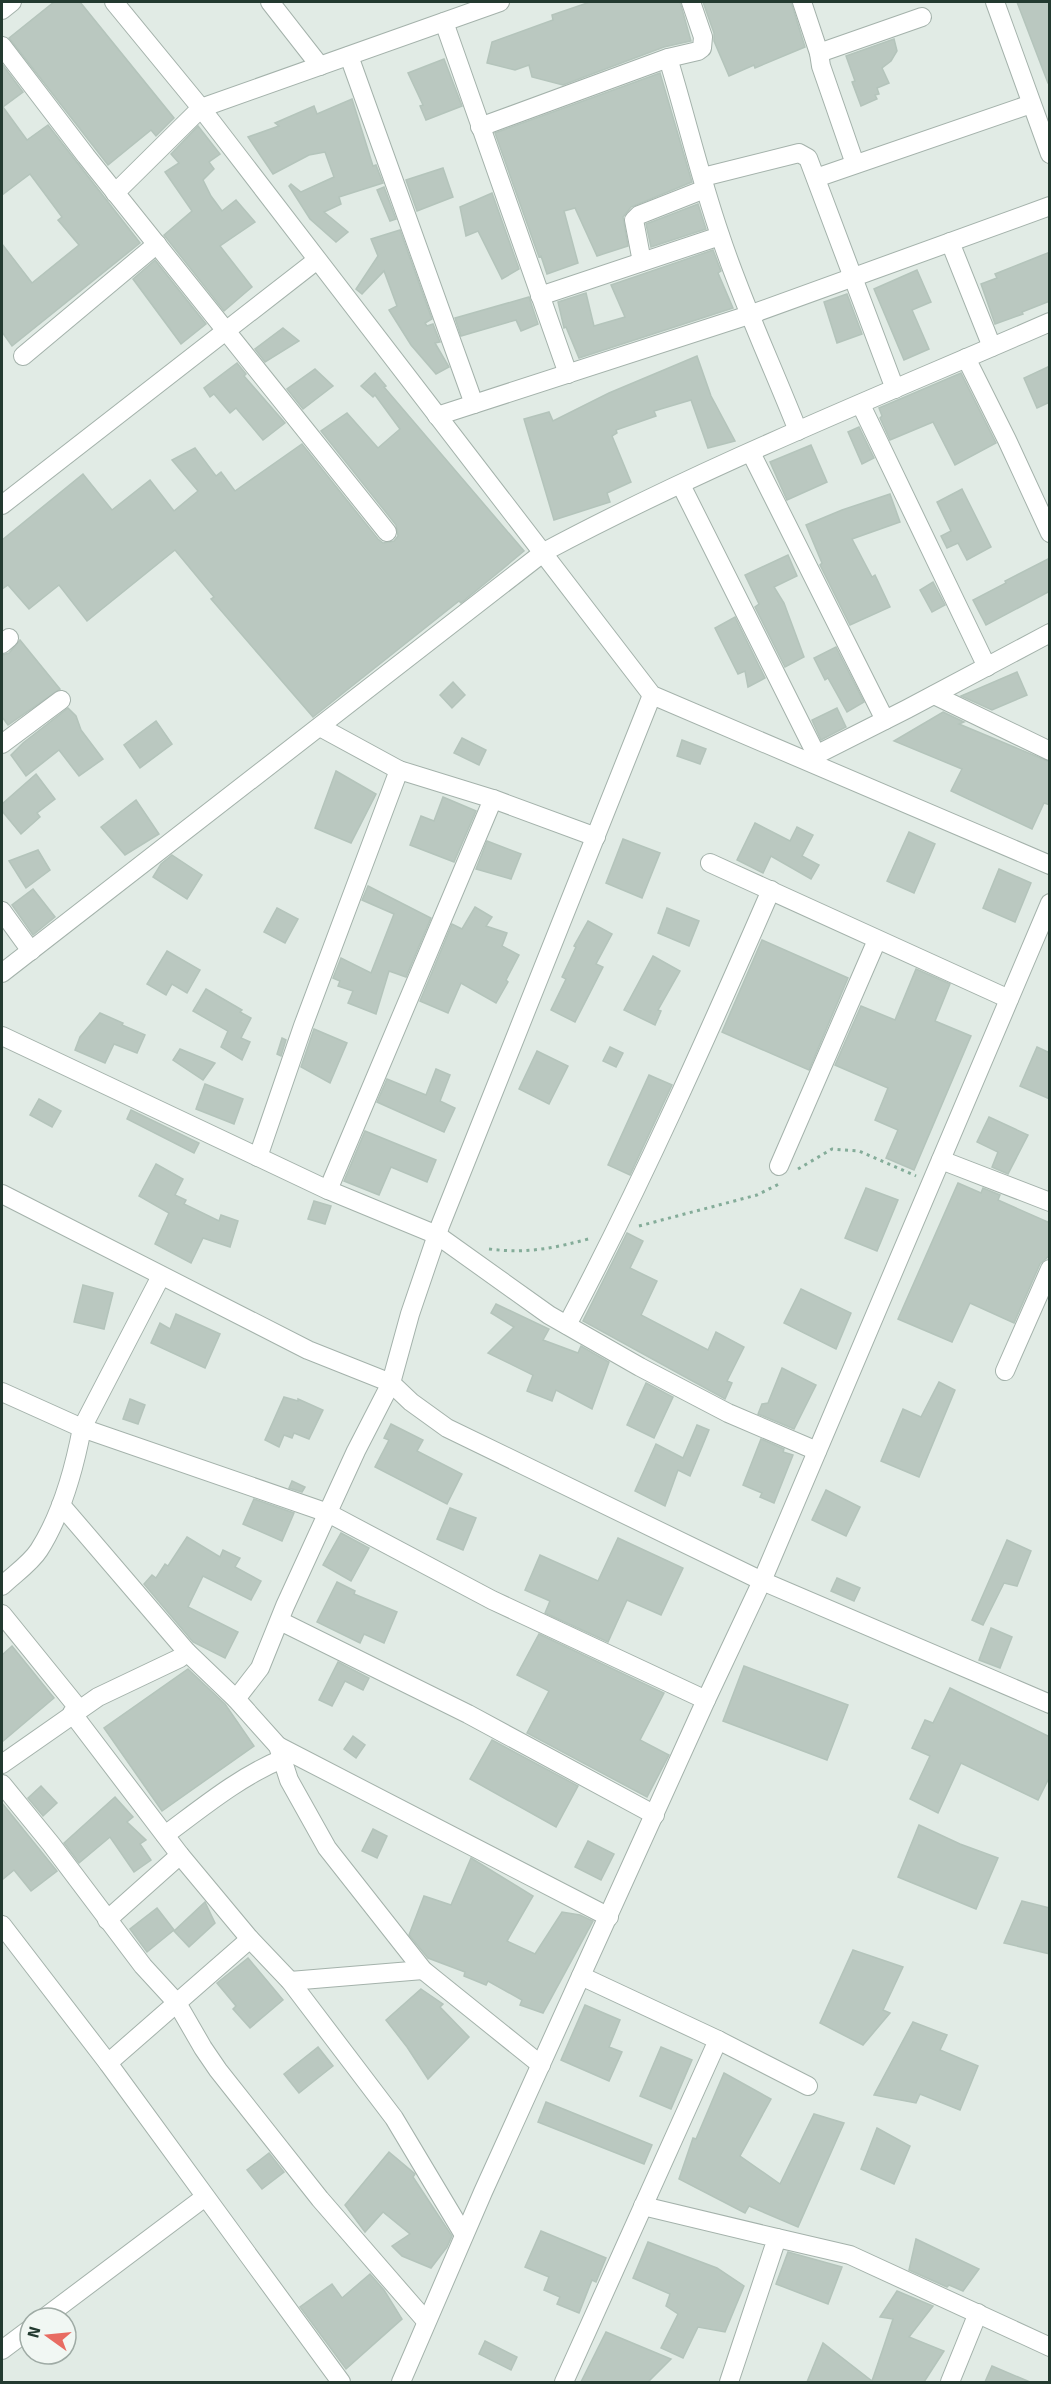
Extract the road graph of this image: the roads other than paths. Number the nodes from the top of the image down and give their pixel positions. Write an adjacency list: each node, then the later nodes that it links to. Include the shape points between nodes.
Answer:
1 (12, 2): 8 (street)
2 (114, 2): 17 (street)
3 (270, 2): 15 (street)
4 (690, 2): 14 (street, via 703,37 702,48)
5 (802, 2): 12 (street)
6 (995, 2): 16 (street)
7 (492, 3): 10 (street)
8 (2, 10)
9 (922, 17): 12 (street)
10 (444, 22): 13 (street); 18 (street)
11 (2, 46): 23 (street)
12 (819, 53): 20 (street)
13 (349, 56): 15 (street); 40 (street)
14 (668, 58): 18 (street); 22 (street)
15 (320, 66): 17 (street)
16 (1031, 104): 19 (street); 20 (street)
17 (201, 108): 23 (street); 28 (street)
18 (480, 127): 31 (street)
19 (1050, 154)
20 (855, 164): 21 (street)
21 (816, 178): 22 (street, via 808,158 799,153); 30 (street)
22 (704, 183): 25 (street); 29 (street, via 634,220)
23 (115, 193): 27 (street)
24 (1050, 206): 26 (street)
25 (720, 236): 29 (street); 32 (street)
26 (950, 242): 30 (street); 35 (street)
27 (157, 244): 34 (street); 36 (street)
28 (317, 260): 34 (street); 42 (street)
29 (642, 262): 31 (street)
30 (852, 277): 32 (street); 39 (street)
31 (540, 296): 38 (street)
32 (749, 315): 38 (street); 43 (street)
33 (1050, 322): 35 (street)
34 (228, 331): 46 (street); 47 (street)
35 (992, 347): 37 (street)
36 (23, 356)
37 (966, 358): 39 (street); 48 (street)
38 (568, 374): 40 (street)
39 (895, 389): 41 (street)
40 (474, 404): 42 (street)
41 (861, 405): 43 (street); 51 (street)
42 (436, 416): 49 (street)
43 (798, 431): 44 (street)
44 (751, 453): 45 (street); 55 (street)
45 (681, 485): 49 (street); 59 (street)
46 (2, 505)
47 (387, 532)
48 (1050, 532)
49 (544, 552): 52 (street); 56 (street)
50 (1050, 633): 51 (street)
51 (987, 667): 53 (street)
52 (652, 695): 59 (street); 62 (street)
53 (934, 695): 55 (street); 58 (street)
54 (61, 700): 57 (street)
55 (885, 720): 59 (street)
56 (320, 727): 60 (street); 69 (street)
57 (2, 744)
58 (1050, 751)
59 (810, 757): 64 (street)
60 (399, 770): 61 (street); 73 (street)
61 (493, 799): 62 (street); 76 (street)
62 (596, 837): 79 (street)
63 (710, 863): 65 (street)
64 (1050, 865)
65 (771, 891): 68 (street); 82 (street, via 674,1112)
66 (1050, 903): 71 (street)
67 (2, 911): 69 (street)
68 (877, 940): 71 (street); 75 (street)
69 (31, 951): 70 (street)
70 (2, 973)
71 (1009, 999): 74 (street)
72 (2, 1036): 73 (street)
73 (258, 1157): 76 (street)
74 (941, 1160): 78 (street); 87 (street)
75 (784, 1174)
76 (328, 1190): 79 (street)
77 (2, 1194): 81 (street)
78 (1050, 1202)
79 (437, 1236): 82 (street); 84 (street)
80 (1050, 1269): 83 (street)
81 (161, 1276): 84 (street, via 308,1350); 86 (street)
82 (567, 1325): 87 (street, via 728,1413)
83 (1005, 1371)
84 (391, 1383): 89 (street); 90 (street, via 447,1428)
85 (2, 1391): 86 (street)
86 (82, 1428): 88 (street); 89 (street)
87 (817, 1451): 90 (street)
88 (62, 1505): 91 (street, via 38,1552); 94 (street)
89 (328, 1513): 93 (street); 96 (street, via 492,1600)
90 (762, 1581): 96 (street); 97 (street)
91 (2, 1586)
92 (2, 1614): 98 (street)
93 (280, 1621): 95 (street, via 260,1668); 102 (street, via 468,1714)
94 (187, 1652): 95 (street); 98 (street)
95 (236, 1699): 99 (street)
96 (706, 1700): 102 (street)
97 (1050, 1704)
98 (75, 1711): 100 (street); 103 (street)
99 (280, 1753): 103 (street); 105 (street); 109 (street, via 289,1780 327,1848)
100 (2, 1764)
101 (2, 1784): 106 (street)
102 (655, 1815): 105 (street)
103 (165, 1835): 104 (street)
104 (180, 1855): 106 (street); 108 (street)
105 (609, 1917): 110 (street)
106 (107, 1920): 112 (street)
107 (2, 1925): 114 (street)
108 (250, 1939): 111 (street); 112 (street)
109 (423, 1970): 111 (street); 115 (street)
110 (581, 1976): 113 (street); 115 (street)
111 (291, 1981): 119 (street, via 393,2118)
112 (177, 2003): 114 (street); 123 (street, via 218,2070 320,2199)
113 (718, 2040): 116 (street); 118 (street)
114 (108, 2063): 117 (street)
115 (541, 2065): 119 (street)
116 (808, 2086)
117 (205, 2197): 121 (street); 127 (street)
118 (643, 2206): 120 (street); 129 (street)
119 (464, 2235): 123 (street)
120 (777, 2238): 122 (street, via 850,2255); 130 (street)
121 (60, 2306)
122 (978, 2313): 125 (street); 131 (street)
123 (426, 2321): 128 (street)
124 (18, 2338): 126 (street)
125 (1050, 2347)
126 (2, 2350)
127 (341, 2382)
128 (401, 2382)
129 (564, 2382)
130 (729, 2382)
131 (950, 2382)

